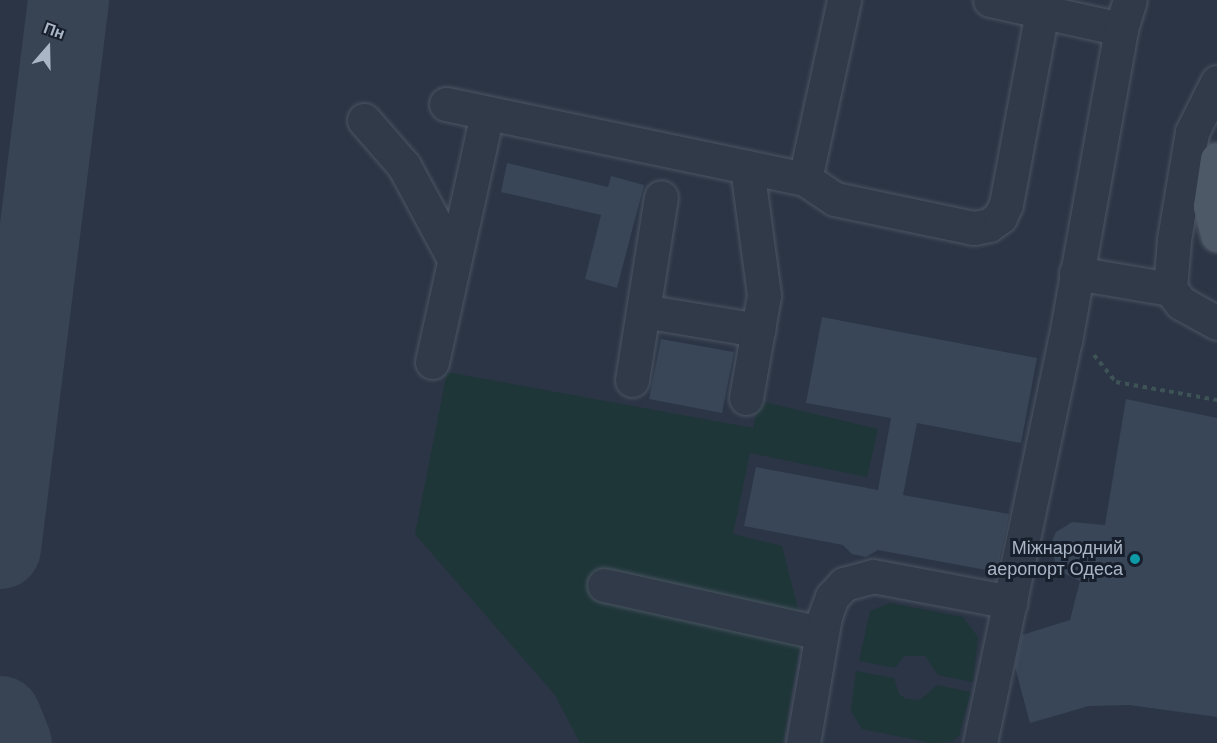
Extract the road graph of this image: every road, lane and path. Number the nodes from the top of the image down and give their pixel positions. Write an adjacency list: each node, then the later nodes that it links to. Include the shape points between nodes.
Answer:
1 (844, 0): 11 (lane)
2 (990, 0): 3 (lane)
3 (1042, 12): 4 (lane); 11 (lane, via 1006,204 1000,217 989,225 974,228 835,199)
4 (1125, 14): 15 (lane)
5 (1217, 81): 16 (lane, via 1192,132 1173,240)
6 (446, 104): 7 (lane)
7 (487, 113): 10 (lane); 14 (lane)
8 (364, 120): 14 (lane, via 404,166)
9 (1217, 159): 13 (main road, via 1210,206)
10 (747, 167): 11 (lane); 20 (lane, via 764,295)
11 (805, 179)
12 (661, 197): 17 (lane)
13 (1217, 235)
14 (453, 257): 21 (lane)
15 (1076, 273): 16 (lane); 18 (lane)
16 (1170, 289): 19 (lane, via 1181,303)
17 (642, 311): 20 (lane); 22 (lane)
18 (1068, 322): 24 (path, via 1116,381); 26 (lane)
19 (1217, 323)
20 (758, 330): 23 (lane)
21 (432, 362)
22 (632, 380)
23 (746, 398)
24 (1217, 400)
25 (604, 585): 27 (lane)
26 (1011, 602): 27 (lane, via 873,576 844,584 832,597); 29 (lane)
27 (821, 633): 28 (lane)
28 (803, 743)
29 (980, 743)

